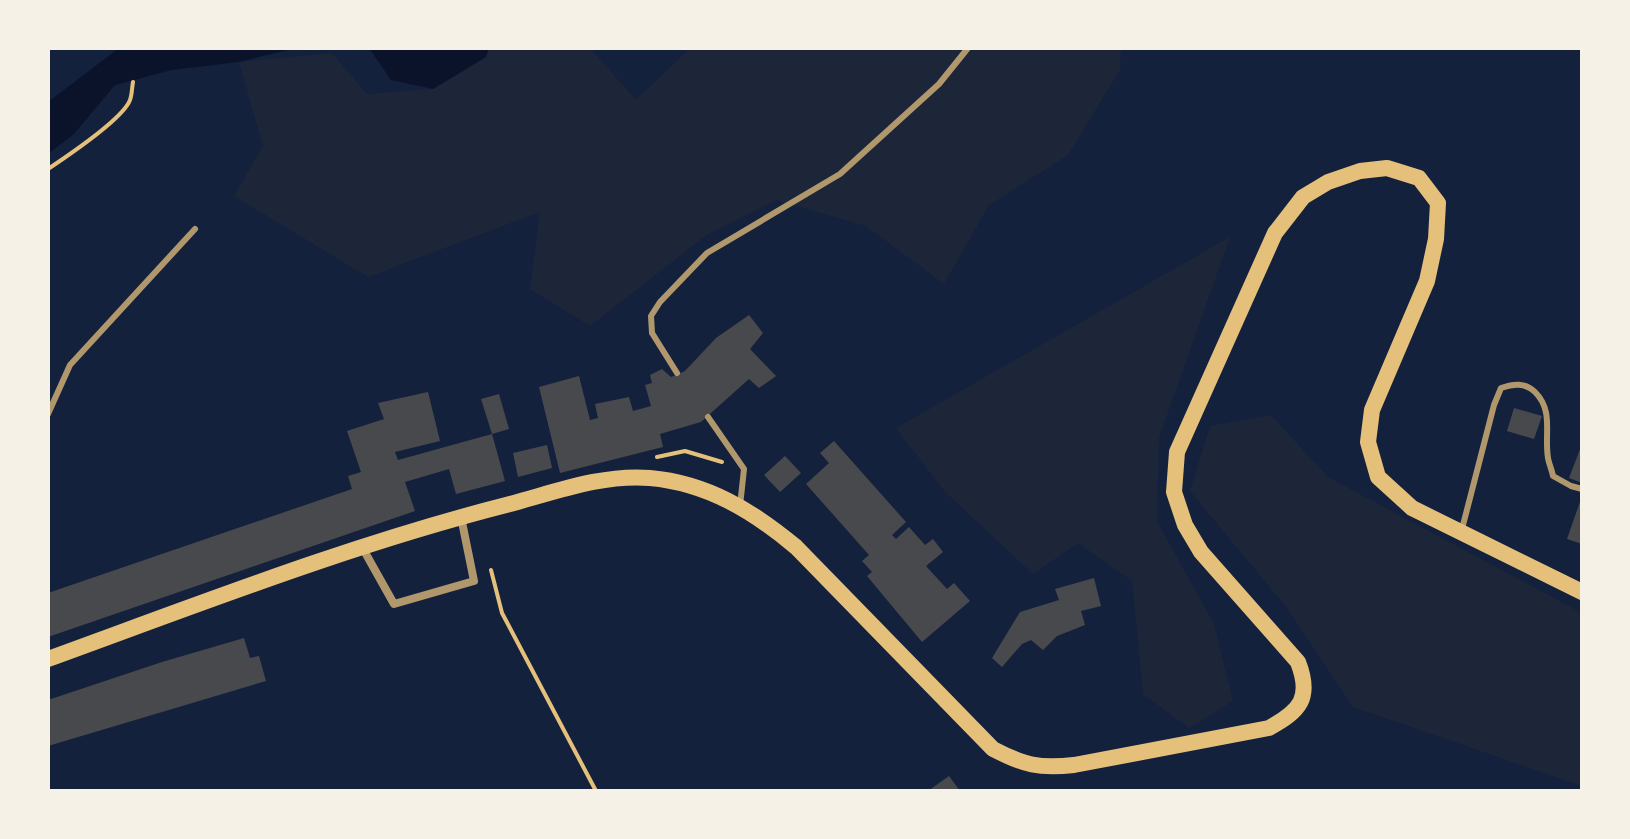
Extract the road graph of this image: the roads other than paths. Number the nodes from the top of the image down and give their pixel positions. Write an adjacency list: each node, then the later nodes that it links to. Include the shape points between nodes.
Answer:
1 (968, 48): 3 (lane, via 939,84 840,174 707,253 660,302 651,316 652,333)
2 (195, 229): 4 (lane, via 70,365)
3 (677, 373)
4 (48, 414)
5 (708, 417): 7 (lane, via 744,469)
6 (1582, 489): 9 (lane, via 1553,476 1544,402 1532,388 1514,383 1501,388 1494,405)
7 (740, 506): 8 (main road, via 677,482 619,479); 9 (main road, via 796,547 993,749 1022,764 1074,765 1269,728 1299,707 1304,679 1298,662 1201,552 1185,525 1174,492 1177,452 1275,233 1303,197 1328,182 1387,168 1419,178 1438,203 1436,239 1427,281 1372,410 1368,442 1378,477 1412,508)
8 (461, 517): 10 (main road); 10 (street, via 474,581 394,604)
9 (1461, 532): 11 (main road)
10 (362, 546): 12 (main road)
11 (1582, 592)
12 (48, 659)

